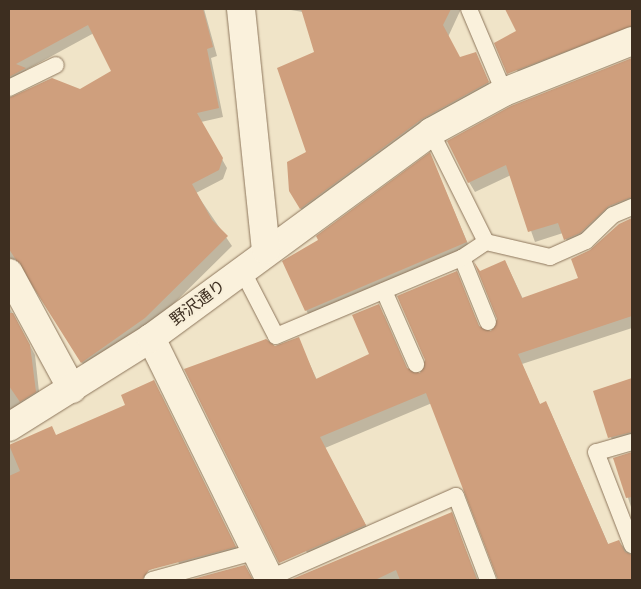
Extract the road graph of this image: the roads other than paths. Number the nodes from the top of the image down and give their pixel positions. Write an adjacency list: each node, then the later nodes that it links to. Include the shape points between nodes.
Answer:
1 (241, 9): 10 (street)
2 (469, 9): 6 (lane)
3 (632, 41): 6 (street, 野沢通り)
4 (56, 65): 5 (lane)
5 (9, 88)
6 (504, 92): 7 (street, 野沢通り)
7 (431, 132): 9 (lane); 10 (street, 野沢通り)
8 (632, 207): 9 (lane, via 613,214 586,241 550,256)
9 (486, 242): 11 (lane)
10 (266, 250): 12 (street, 野沢通り)
11 (462, 258): 14 (lane); 15 (lane)
12 (242, 270): 14 (lane, via 276,336); 16 (street, 野沢通り)
13 (9, 273): 18 (street)
14 (384, 291): 17 (lane)
15 (488, 322)
16 (151, 338): 18 (street, 野沢通り); 22 (street)
17 (416, 364)
18 (72, 389): 19 (street, 野沢通り)
19 (9, 427)
20 (632, 442): 21 (lane, via 596,452)
21 (632, 546)
22 (254, 552): 23 (street); 24 (lane)
23 (270, 579): 25 (lane, via 456,496)
24 (152, 580)
25 (488, 580)

